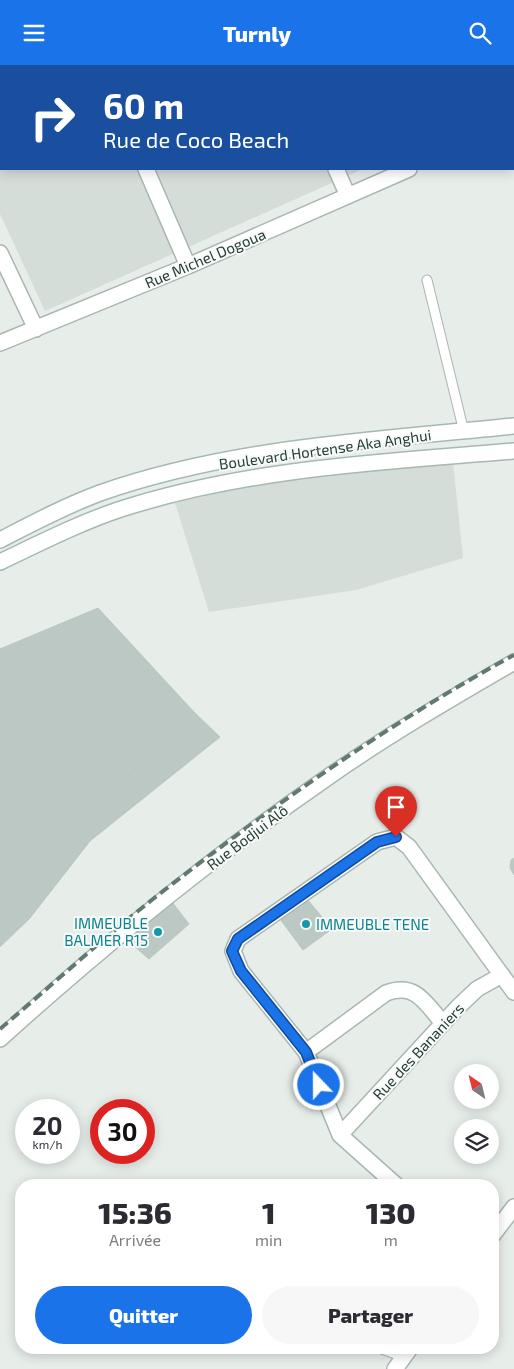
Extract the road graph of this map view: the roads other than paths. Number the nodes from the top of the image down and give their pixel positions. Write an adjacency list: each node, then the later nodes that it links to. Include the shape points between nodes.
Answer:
1 (146, 170): 6 (street)
2 (336, 170): 4 (street)
3 (407, 170): 4 (street, Rue Michel Dogoua)
4 (348, 196): 6 (street, Rue Michel Dogoua)
5 (0, 253): 8 (street)
6 (188, 266): 8 (street, Rue Michel Dogoua)
7 (427, 280): 11 (lane)
8 (36, 329): 9 (street, Rue Michel Dogoua)
9 (0, 343)
10 (514, 426): 11 (street, Boulevard Hortense Aka Anghui)
11 (464, 431): 13 (street, Boulevard Hortense Aka Anghui, via 260,455 168,473 100,493)
12 (514, 451): 14 (street, Boulevard Hortense Aka Anghui, via 334,466 247,479 172,495 84,523)
13 (0, 539)
14 (0, 562)
15 (514, 662): 19 (street, Rue Bodjui Alô, via 322,781 211,863 78,969)
16 (502, 975): 17 (street); 18 (street, Rue des Bananiers, via 477,989); 20 (street, via 410,847 396,837 377,842 238,939 232,951 241,971)
17 (514, 992)
18 (443, 1023): 20 (street, via 414,992 400,987 386,993); 21 (street, Rue des Bananiers)
19 (0, 1039)
20 (306, 1052): 21 (street)
21 (340, 1135): 22 (street)
22 (389, 1179)
23 (514, 1207): 24 (street)
24 (499, 1227)

